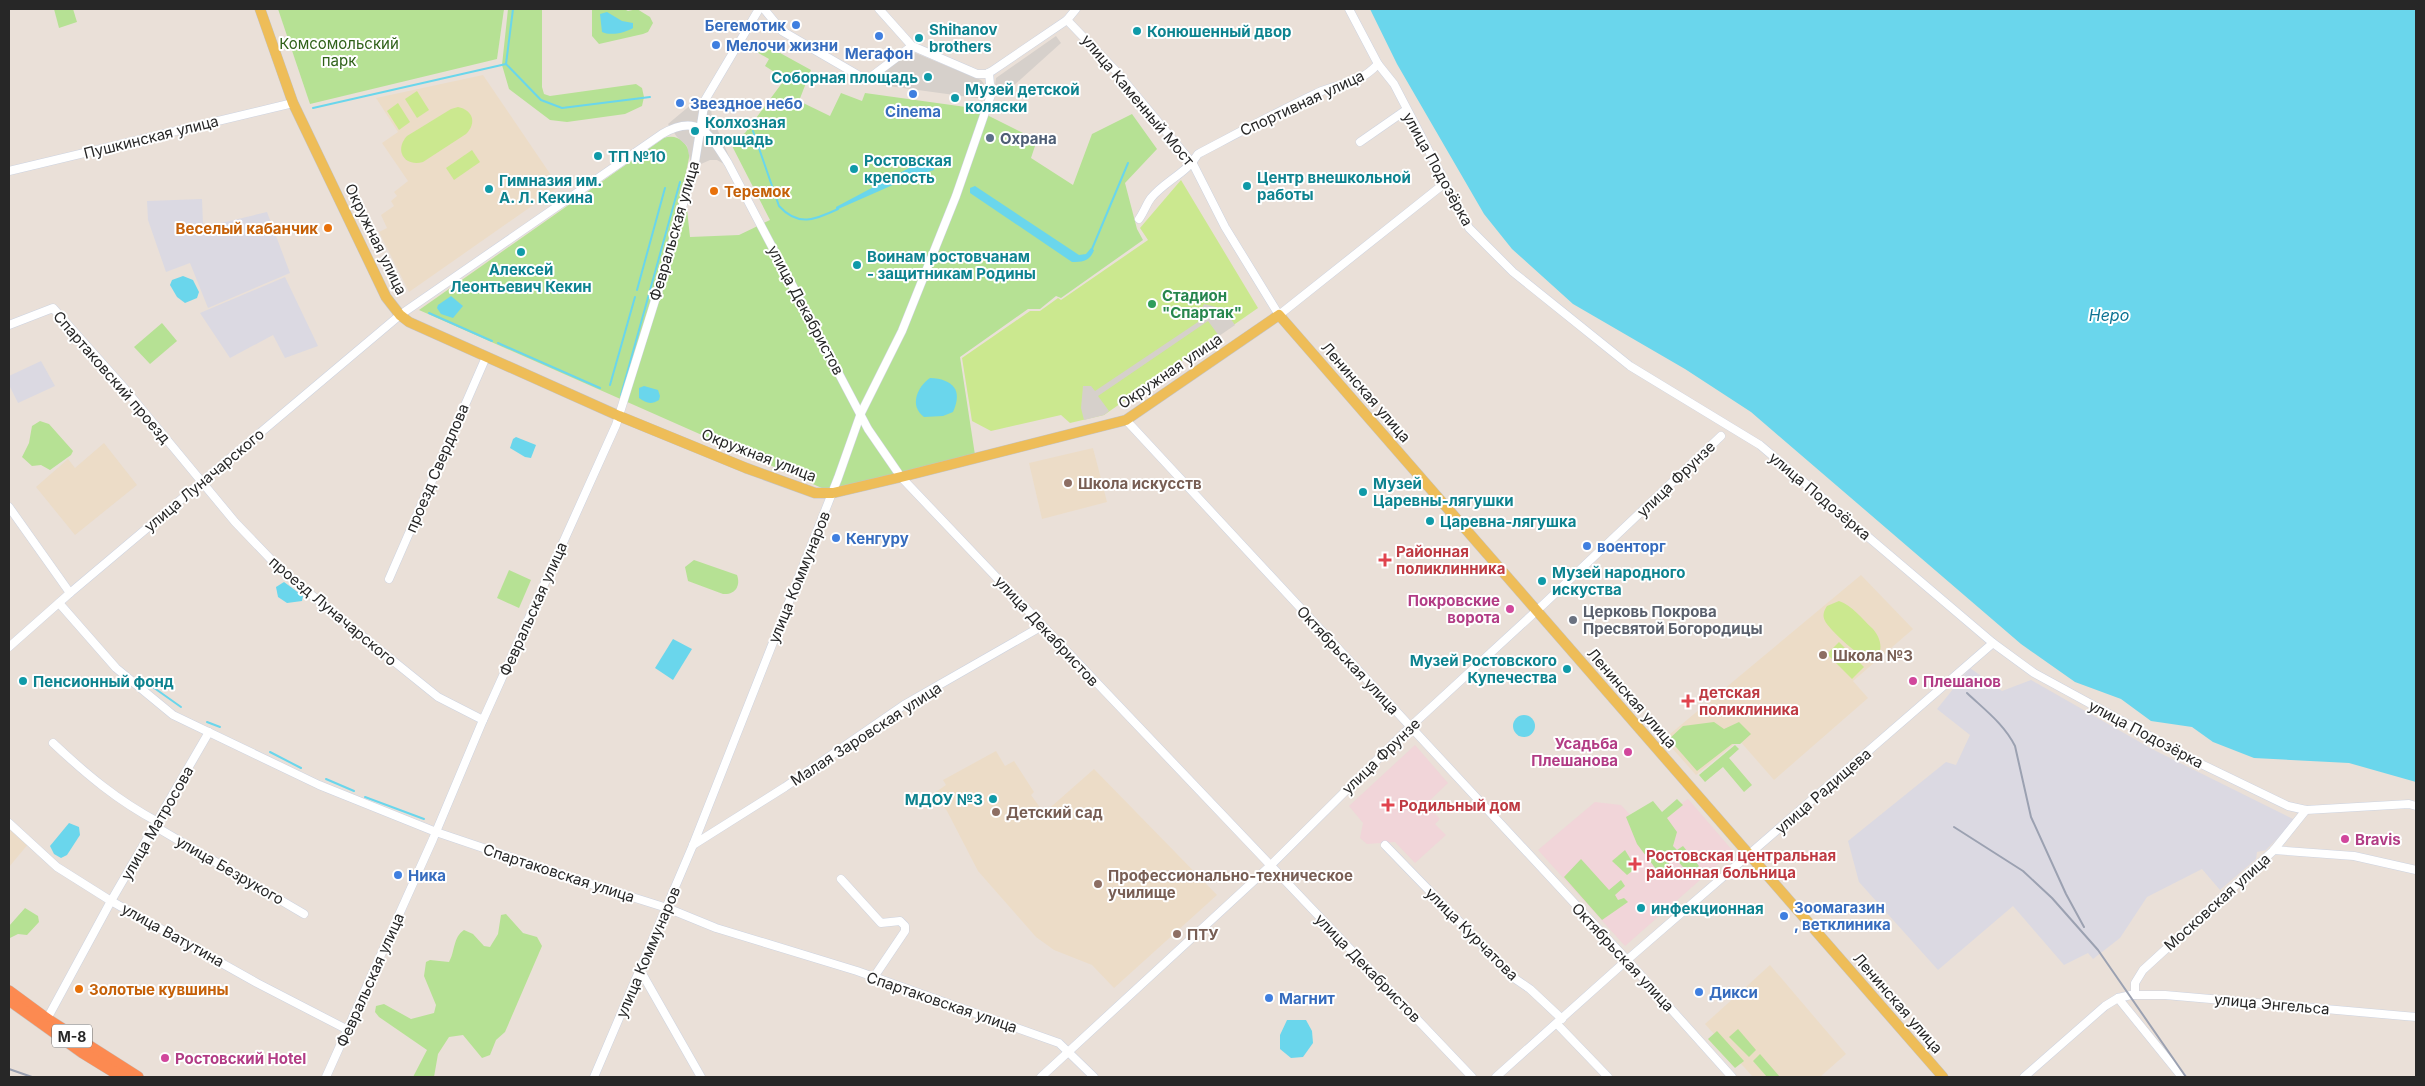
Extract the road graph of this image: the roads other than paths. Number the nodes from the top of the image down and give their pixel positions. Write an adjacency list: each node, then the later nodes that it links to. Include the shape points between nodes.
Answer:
1 (260, 9): 11 (main road, Окружная улица)
2 (759, 9): 13 (street, Февральская улица, via 709,91)
3 (764, 9): 8 (street, via 782,31 863,78 879,74)
4 (880, 9): 8 (street)
5 (1076, 9): 7 (street)
6 (1349, 9): 9 (street, улица Подозёрка)
7 (1066, 20): 10 (street); 15 (street, улица Каменный Мост, via 1116,71)
8 (912, 46): 10 (street, via 972,72)
9 (1378, 64): 12 (street, улица Подозёрка, via 1394,84); 15 (street, Спортивная улица, via 1355,82 1324,90 1198,154)
10 (989, 73): 23 (street, улица Коммунаров, via 991,95 956,196 902,332)
11 (293, 103): 16 (street, Пушкинская улица); 19 (main road, Окружная улица, via 380,286)
12 (1406, 110): 14 (street); 17 (street, улица Подозёрка)
13 (700, 128): 19 (street, улица Луначарского, via 684,125 662,134); 23 (street, улица Декабристов, via 728,163); 24 (street, Февральская улица, via 695,162)
14 (1360, 142)
15 (1193, 164): 18 (street, Спортивная улица, via 1173,176 1149,200 1148,208); 20 (street, улица Каменный Мост, via 1225,226)
16 (9, 171)
17 (1446, 183): 20 (street, Окружная улица); 36 (street, улица Подозёрка, via 1469,228 1513,272 1630,366 1760,445)
18 (1139, 219)
19 (400, 315): 22 (main road, Окружная улица); 28 (street, улица Луначарского)
20 (1279, 315): 25 (main road, Окружная улица); 34 (main road, Ленинская улица)
21 (9, 325): 28 (street, Спартаковский проезд, via 52,308)
22 (486, 357): 24 (main road, Окружная улица); 31 (street, проезд Свердлова)
23 (861, 413): 27 (street, улица Декабристов); 29 (street, улица Коммунаров)
24 (619, 416): 29 (main road, Окружная улица, via 746,468 816,493); 38 (street, Февральская улица)
25 (1126, 420): 27 (main road, Окружная улица); 39 (street, Октябрьская улица)
26 (1721, 436): 34 (street, улица Фрунзе)
27 (901, 477): 29 (main road, Окружная улица); 35 (street, улица Декабристов)
28 (202, 481): 32 (street, улица Луначарского); 38 (street, проезд Луначарского, via 235,522 283,572 438,697)
29 (832, 493): 47 (street, улица Коммунаров)
30 (9, 507): 32 (street)
31 (389, 579)
32 (70, 592): 33 (street, улица Луначарского)
33 (59, 603): 37 (street, улица Луначарского); 40 (street, Спартаковская улица, via 116,668 173,714)
34 (1538, 610): 39 (street, улица Фрунзе); 50 (main road, Ленинская улица)
35 (1042, 626): 47 (street, Малая Заровская улица, via 904,705 785,787); 51 (street, улица Декабристов)
36 (1993, 643): 43 (street, улица Подозёрка, via 2034,673 2199,763 2288,806); 50 (street, улица Радищева)
37 (9, 647)
38 (483, 720): 46 (street, Февральская улица)
39 (1410, 727): 51 (street, улица Фрунзе); 57 (street, Октябрьская улица)
40 (209, 732): 45 (street, улица Матросова); 46 (street, Спартаковская улица, via 319,785)
41 (53, 743): 45 (street, via 108,792)
42 (2416, 806): 43 (street, улица Подозёрка)
43 (2306, 810): 49 (street, Московская улица)
44 (9, 823): 54 (street, улица Ватутина, via 57,867)
45 (157, 824): 54 (street, улица Матросова); 56 (street, улица Безрукого)
46 (436, 832): 55 (street, Спартаковская улица); 67 (street, Февральская улица)
47 (693, 845): 55 (street, улица Коммунаров)
48 (1385, 845): 66 (street, улица Курчатова)
49 (2274, 850): 52 (street, via 2354,856); 61 (street, Московская улица, via 2143,970)
50 (1749, 856): 57 (street, улица Радищева); 80 (main road, Ленинская улица)
51 (1270, 866): 68 (street, улица Фрунзе); 76 (street, улица Декабристов)
52 (2416, 870)
53 (841, 879): 59 (street, via 881,923 900,922 905,926)
54 (111, 901): 65 (street, улица Матросова); 67 (street, улица Ватутина, via 257,984)
55 (667, 908): 58 (street, улица Коммунаров); 59 (street, Спартаковская улица, via 716,928)
56 (304, 914)
57 (1627, 960): 66 (street, улица Радищева); 79 (street, Октябрьская улица)
58 (640, 970): 72 (street, улица Коммунаров); 73 (street)
59 (874, 978): 68 (street, Спартаковская улица, via 1059,1042)
60 (9, 991): 65 (highway, М-8)
61 (2131, 995): 62 (street); 64 (street, улица Энгельса)
62 (2118, 998): 81 (street); 82 (street)
63 (9, 1000): 69 (highway, М-8)
64 (2416, 1017)
65 (46, 1019): 70 (highway, М-8)
66 (1560, 1022): 77 (street, улица Радищева); 78 (street, улица Курчатова)
67 (348, 1030): 71 (street, Февральская улица)
68 (1069, 1051): 74 (street, улица Фрунзе); 75 (street, Спартаковская улица)
69 (122, 1077)
70 (138, 1077)
71 (326, 1077)
72 (594, 1077)
73 (700, 1077)
74 (1041, 1077)
75 (1094, 1077)
76 (1472, 1077)
77 (1496, 1077)
78 (1608, 1077)
79 (1732, 1077)
80 (1943, 1077)
81 (2024, 1077)
82 (2182, 1077)

